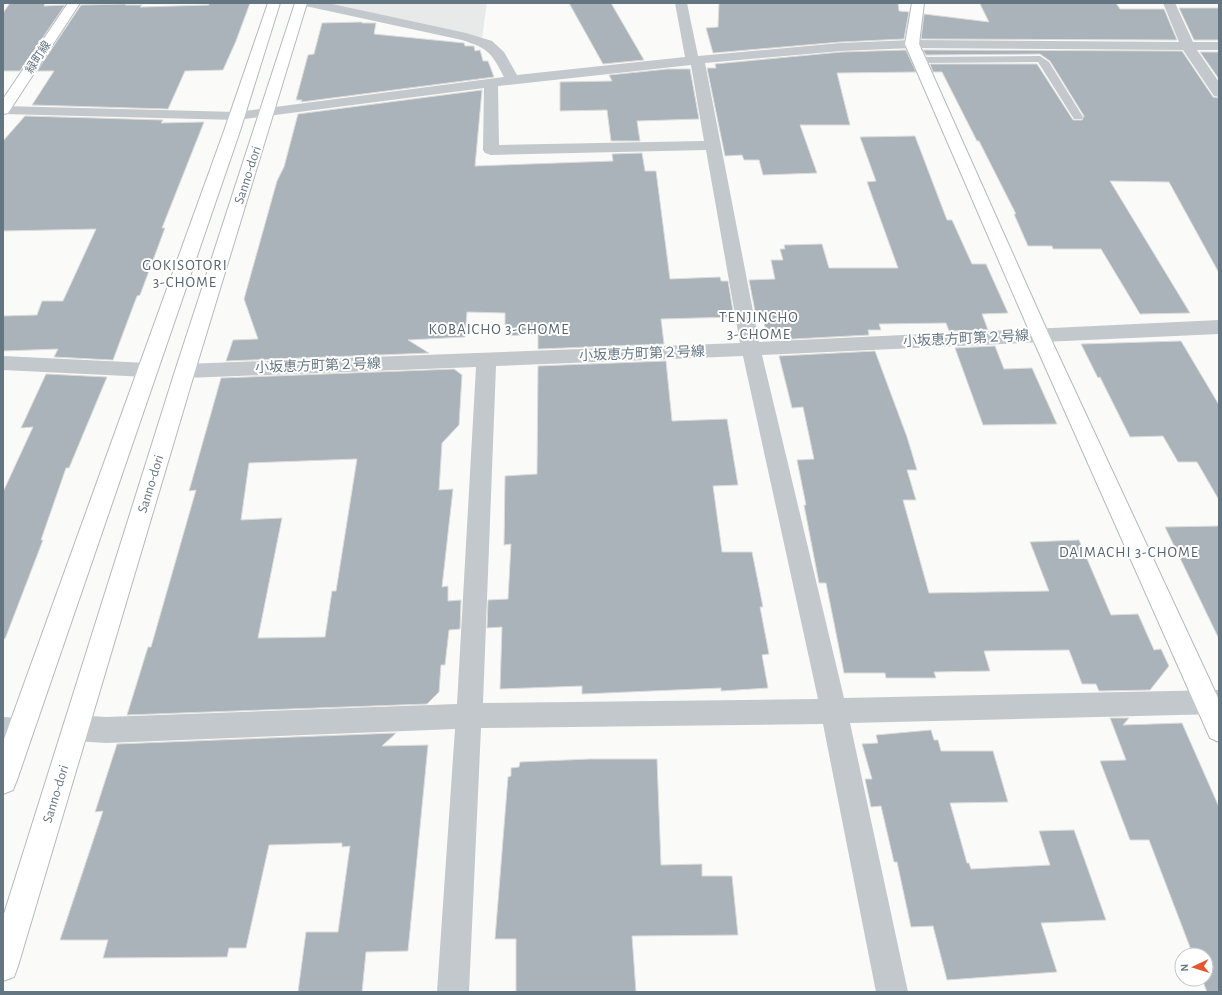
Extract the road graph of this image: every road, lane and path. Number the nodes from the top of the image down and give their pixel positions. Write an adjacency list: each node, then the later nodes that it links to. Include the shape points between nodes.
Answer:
1 (74, 3): 15 (main road, 緑町線)
2 (274, 3): 17 (main road, Sanno-dori)
3 (301, 3): 16 (main road, Sanno-dori)
4 (310, 3): 12 (street, via 466,37 487,44 499,55)
5 (681, 3): 11 (street)
6 (918, 3): 10 (main road)
7 (1169, 3): 8 (street)
8 (1188, 46): 9 (street); 10 (street); 14 (street)
9 (1219, 46)
10 (915, 52): 11 (street, via 841,47); 18 (lane, via 1040,60 1044,62); 21 (main road)
11 (694, 60): 12 (street); 19 (street)
12 (513, 80): 13 (street)
13 (491, 82): 16 (street); 19 (street, via 491,150)
14 (1219, 93)
15 (3, 110): 17 (street)
16 (267, 113): 17 (street); 26 (main road, Sanno-dori)
17 (237, 116): 25 (main road, Sanno-dori)
18 (1078, 117)
19 (713, 145): 22 (street)
20 (1219, 327): 21 (street, 小坂恵方町第２号線)
21 (1040, 335): 22 (street, 小坂恵方町第２号線); 27 (main road)
22 (751, 349): 23 (street, 小坂恵方町第２号線); 28 (street)
23 (486, 360): 26 (street, 小坂恵方町第２号線); 29 (street)
24 (3, 363): 25 (street)
25 (147, 370): 32 (main road, Sanno-dori)
26 (185, 371): 30 (main road, Sanno-dori)
27 (1213, 702): 28 (street); 31 (main road)
28 (834, 711): 29 (street); 36 (street)
29 (469, 716): 30 (street, via 106,730); 35 (street)
30 (76, 728): 34 (main road, Sanno-dori)
31 (1219, 728)
32 (12, 731): 33 (main road, Sanno-dori)
33 (3, 780)
34 (3, 966)
35 (453, 992)
36 (892, 992)

